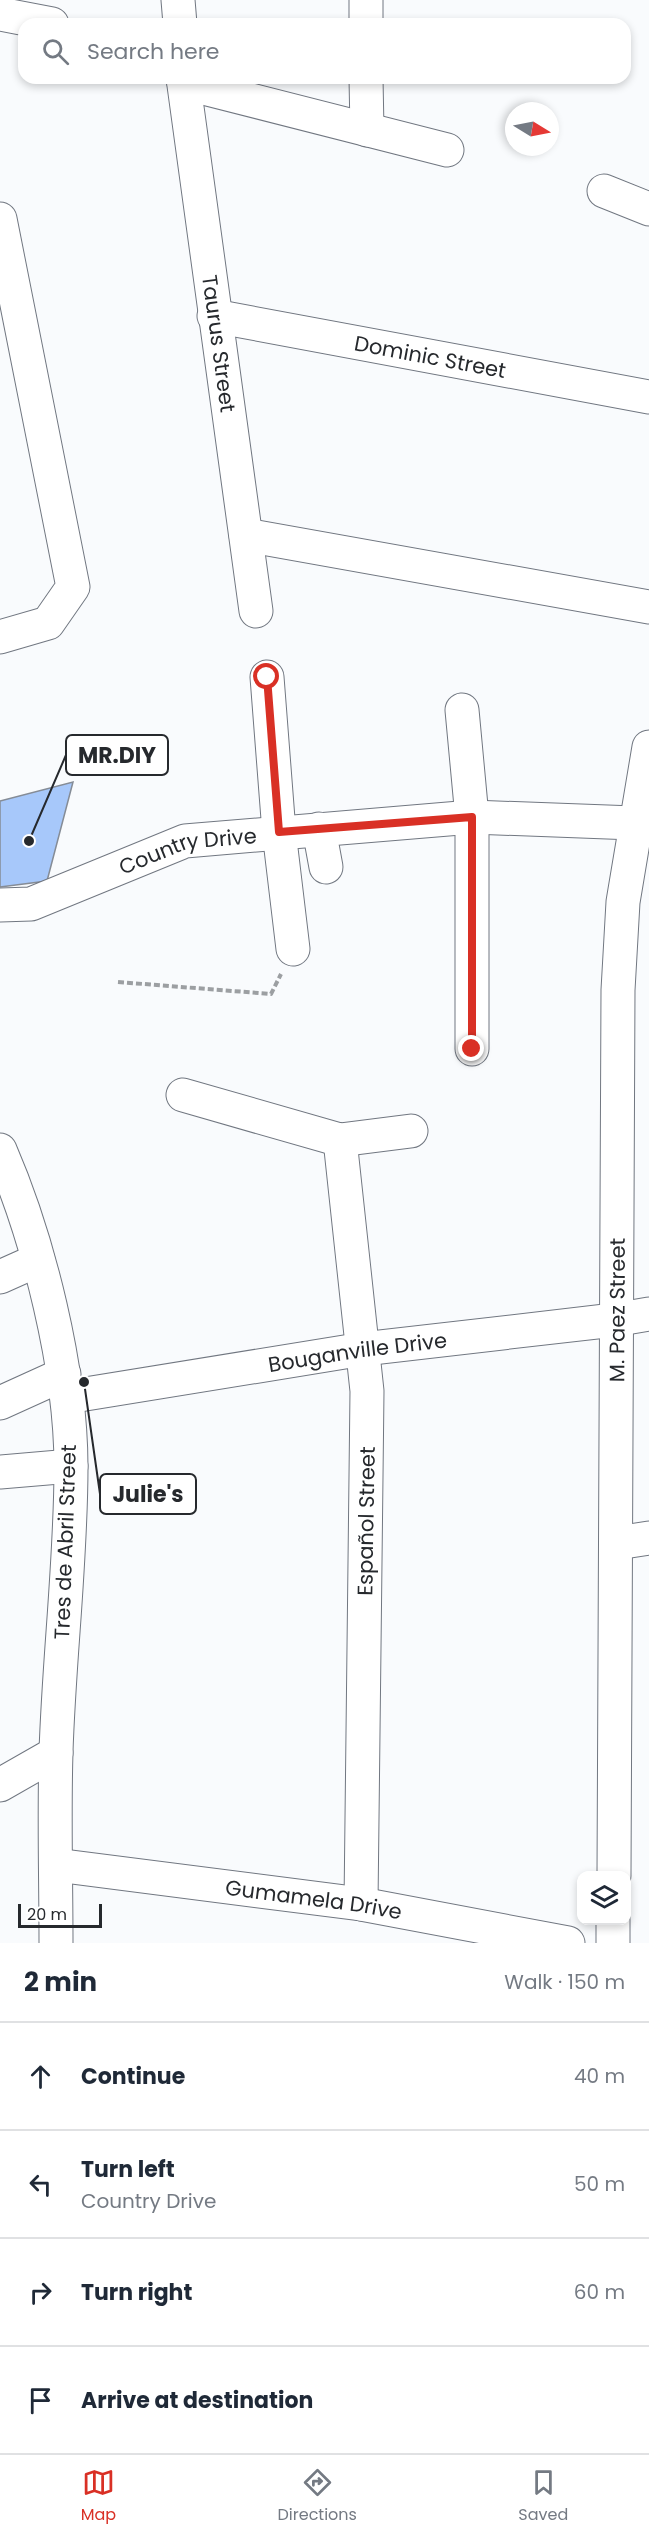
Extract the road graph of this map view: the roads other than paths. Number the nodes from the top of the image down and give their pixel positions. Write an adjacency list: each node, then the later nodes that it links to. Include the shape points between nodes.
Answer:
1 (178, 0): 5 (street)
2 (366, 0): 6 (street)
3 (0, 15): 4 (street)
4 (18, 18)
5 (180, 18)
6 (366, 18)
7 (184, 84): 15 (street, Taurus Street)
8 (198, 84): 10 (street)
9 (366, 84): 10 (street)
10 (367, 130): 11 (street)
11 (447, 150)
12 (603, 191): 13 (street)
13 (649, 209)
14 (0, 219): 20 (street, via 73,587 48,623)
15 (214, 316): 16 (street, Dominic Street); 17 (street, Taurus Street)
16 (649, 397)
17 (246, 534): 18 (street); 19 (street, Taurus Street)
18 (649, 607)
19 (256, 611)
20 (0, 637)
21 (267, 677): 27 (street)
22 (462, 710): 24 (street)
23 (649, 747): 25 (street, M. Paez Street)
24 (472, 817): 25 (street, Country Drive); 26 (street, Country Drive); 31 (street)
25 (634, 823): 39 (street, M. Paez Street, via 623,902 618,990)
26 (319, 829): 27 (street, Country Drive); 28 (street)
27 (279, 832): 29 (street, Country Drive, via 185,841 31,903); 30 (street)
28 (326, 867)
29 (0, 905)
30 (293, 949)
31 (472, 1049)
32 (183, 1095): 34 (street)
33 (411, 1131): 34 (street)
34 (340, 1140): 40 (street, Español Street)
35 (0, 1150): 36 (street, Tres de Abril Street)
36 (38, 1260): 37 (street); 41 (street, Tres de Abril Street)
37 (0, 1277)
38 (649, 1314): 39 (street, Bouganville Drive)
39 (614, 1320): 40 (street, Bouganville Drive); 46 (street, M. Paez Street)
40 (363, 1348): 41 (street, Bouganville Drive); 51 (street, Español Street, via 368,1391)
41 (66, 1385): 42 (street, Bouganville Drive); 43 (street, Tres de Abril Street)
42 (3, 1392)
43 (71, 1466): 44 (street); 47 (street, Tres de Abril Street)
44 (0, 1472)
45 (649, 1538): 46 (street)
46 (617, 1543): 50 (street, M. Paez Street)
47 (56, 1753): 48 (street); 49 (street, Tres de Abril Street)
48 (0, 1785)
49 (56, 1865): 51 (street, Gumamela Drive); 53 (street, Tres de Abril Street)
50 (614, 1871)
51 (361, 1904): 54 (street, Gumamela Drive)
52 (613, 1925): 55 (street)
53 (56, 1943)
54 (568, 1943)
55 (613, 1943)

